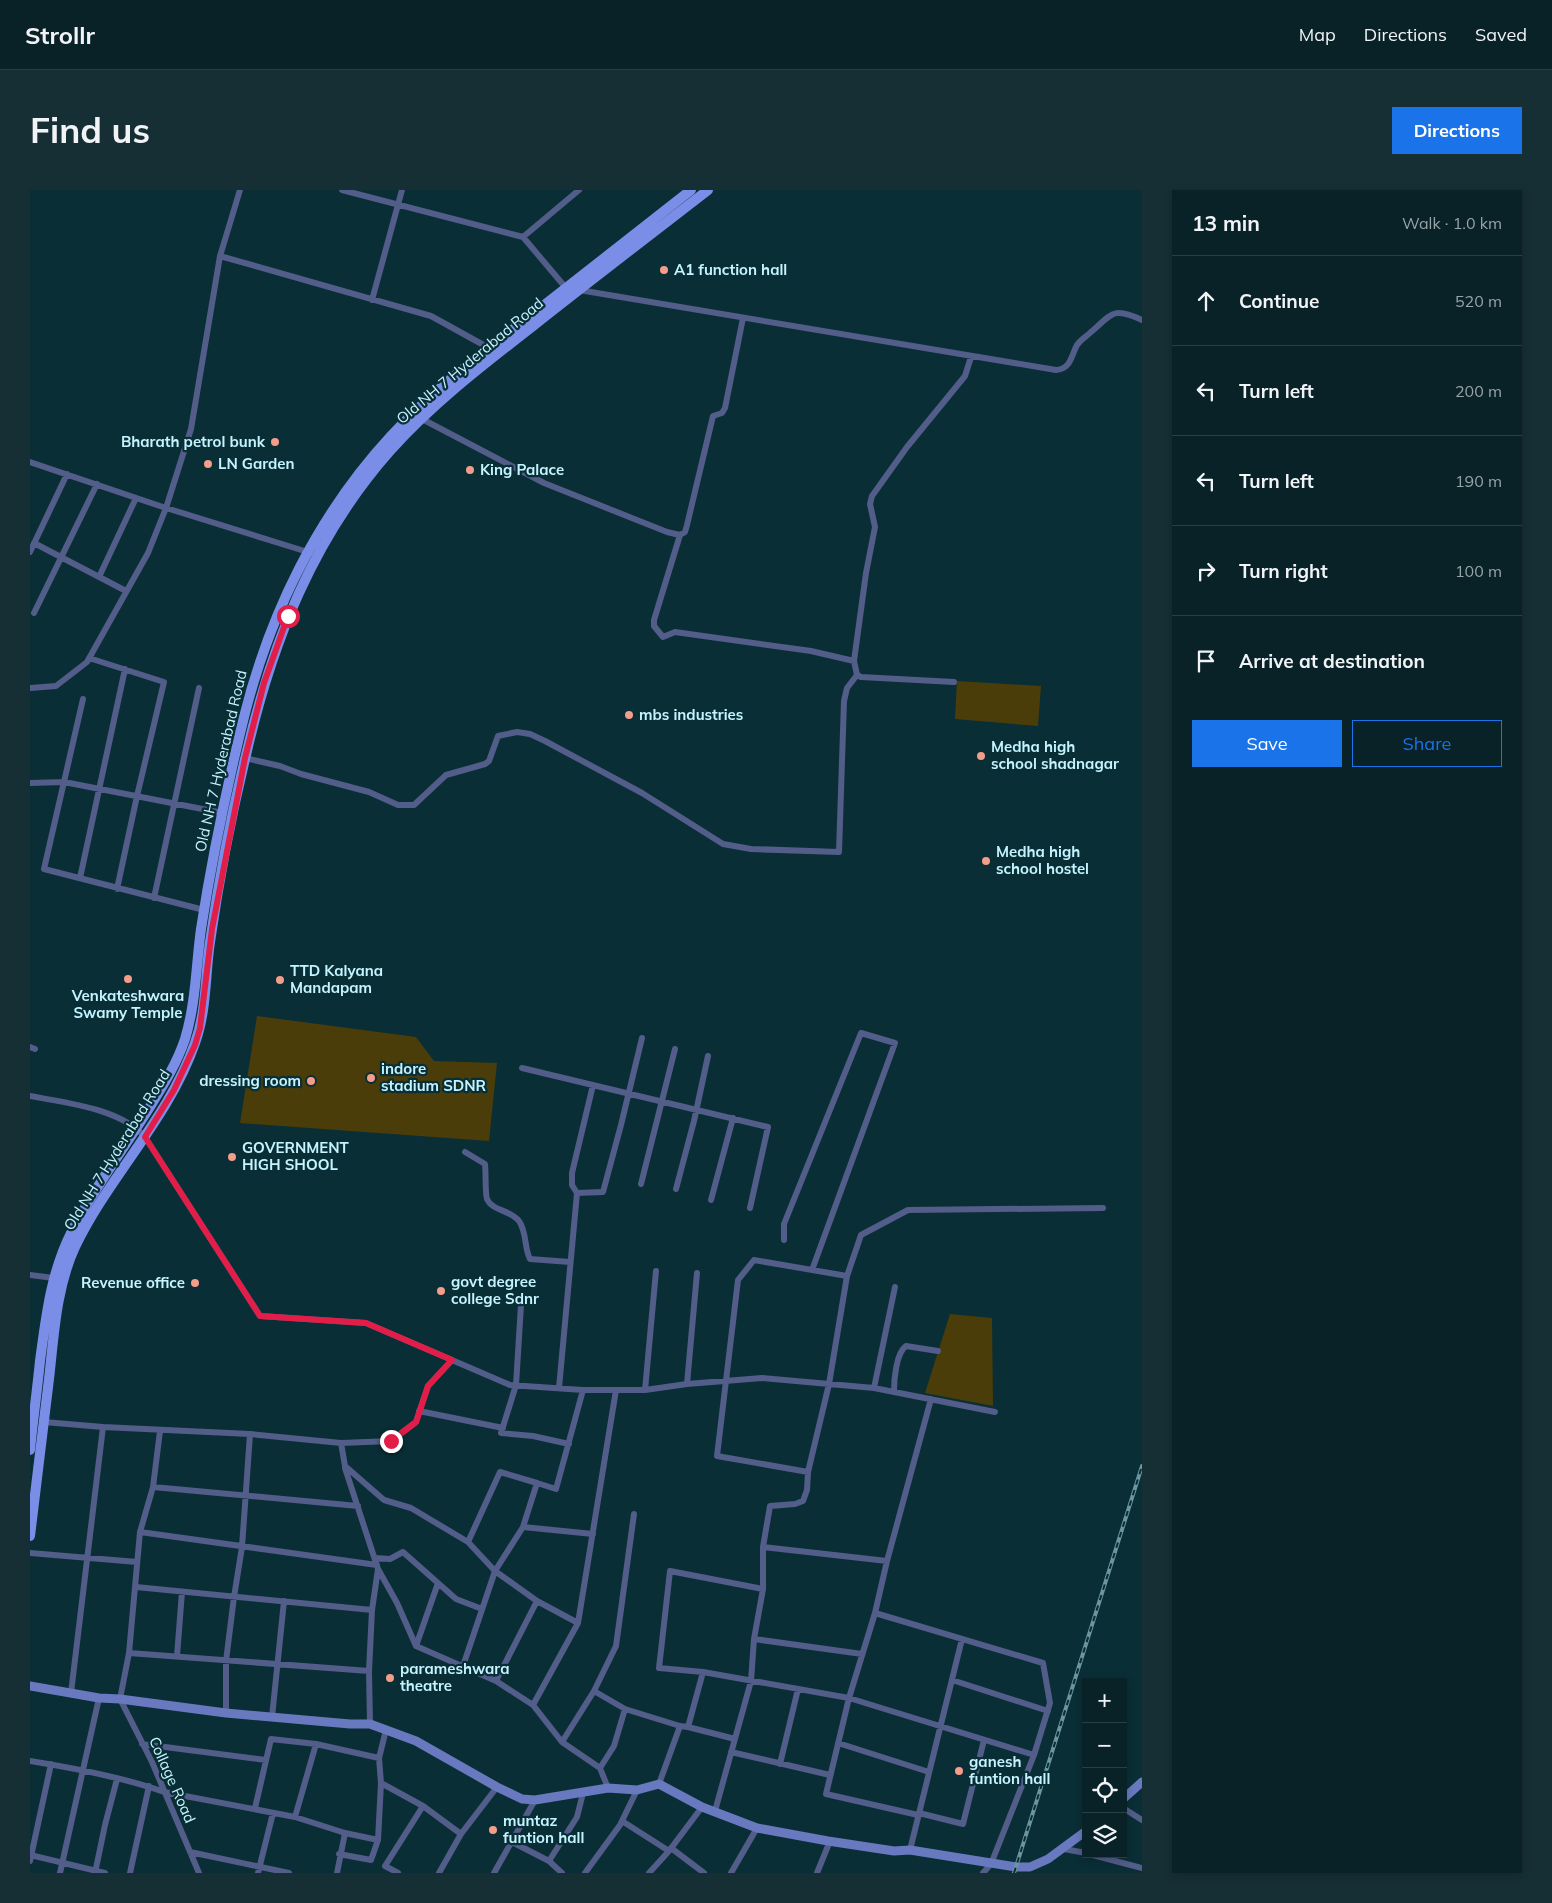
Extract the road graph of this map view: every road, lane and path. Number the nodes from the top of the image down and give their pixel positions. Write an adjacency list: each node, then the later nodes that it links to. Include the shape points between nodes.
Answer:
1 (240, 190): 9 (street)
2 (342, 190): 7 (street)
3 (402, 190): 7 (street)
4 (579, 190): 8 (street)
5 (691, 190): 10 (main road, Old NH 7 Hyderabad Road)
6 (708, 190): 11 (main road, Old NH 7 Hyderabad Road)
7 (397, 204): 8 (street); 12 (street)
8 (523, 237): 10 (street)
9 (220, 256): 12 (street); 22 (street, via 191,429)
10 (566, 288): 15 (main road, Old NH 7 Hyderabad Road)
11 (579, 290): 13 (street); 17 (main road, Old NH 7 Hyderabad Road, via 491,359)
12 (372, 300): 15 (street, via 431,316)
13 (743, 318): 16 (street); 23 (street, via 725,408 713,416 687,525)
14 (1142, 320): 16 (street, via 1113,313 1081,339 1072,359 1061,370)
15 (489, 348): 26 (main road, Old NH 7 Hyderabad Road, via 427,400 360,472 332,512)
16 (971, 357): 32 (street, via 965,376 872,496 870,504 875,527)
17 (422, 419): 23 (street, via 544,483); 26 (main road, Old NH 7 Hyderabad Road, via 388,453)
18 (30, 462): 19 (street)
19 (67, 474): 20 (street); 24 (street)
20 (97, 484): 21 (street); 27 (street)
21 (136, 498): 22 (street); 28 (street)
22 (166, 508): 26 (street); 29 (street, via 148,553)
23 (680, 535): 32 (street, via 654,620 654,626 664,637 675,632 811,651)
24 (34, 543): 25 (street); 27 (street)
25 (30, 552)
26 (312, 554): 39 (main road, Old NH 7 Hyderabad Road, via 264,683); 45 (main road, Old NH 7 Hyderabad Road, via 284,599 266,644 245,713)
27 (60, 558): 28 (street); 30 (street)
28 (99, 577): 29 (street)
29 (126, 591): 31 (street)
30 (34, 613)
31 (89, 658): 33 (street); 36 (street, via 56,686)
32 (854, 661): 34 (street)
33 (125, 669): 42 (street); 43 (street, via 164,682)
34 (857, 675): 35 (street); 39 (street, via 847,688 844,701 839,852 723,844 642,793 530,734 517,732 498,736 489,761 446,775 414,805 398,805 369,792)
35 (954, 682)
36 (30, 688)
37 (199, 688): 44 (street)
38 (83, 699): 40 (street)
39 (245, 758): 61 (main road, Old NH 7 Hyderabad Road, via 212,929 200,1028 178,1083)
40 (64, 782): 41 (street); 42 (street); 46 (street, via 44,869)
41 (30, 783)
42 (100, 790): 43 (street); 46 (street)
43 (136, 796): 44 (street); 47 (street)
44 (175, 803): 45 (street); 48 (street)
45 (224, 813): 49 (main road, Old NH 7 Hyderabad Road)
46 (80, 878): 47 (street)
47 (117, 889): 48 (street)
48 (154, 898): 49 (street)
49 (204, 910): 60 (main road, Old NH 7 Hyderabad Road, via 184,1043 171,1072)
50 (642, 1038): 55 (street)
51 (675, 1049): 57 (street)
52 (708, 1056): 58 (street)
53 (522, 1068): 54 (street)
54 (593, 1085): 55 (street); 65 (street, via 572,1173 572,1185)
55 (628, 1093): 57 (street); 65 (street, via 603,1192)
56 (30, 1096): 60 (street, via 92,1107)
57 (662, 1101): 58 (street); 63 (street)
58 (696, 1110): 59 (street); 64 (street)
59 (733, 1118): 66 (street); 67 (street, via 768,1127)
60 (137, 1128): 61 (street); 76 (main road, Old NH 7 Hyderabad Road, via 71,1233)
61 (145, 1137): 80 (street, via 260,1316 366,1323); 95 (main road, Old NH 7 Hyderabad Road, via 73,1251 56,1316)
62 (465, 1152): 70 (street, via 485,1164 486,1198 520,1222 530,1259)
63 (641, 1184)
64 (676, 1189)
65 (577, 1193): 70 (street)
66 (711, 1200)
67 (750, 1208)
68 (1103, 1208): 75 (street, via 908,1210 861,1234)
69 (784, 1240): 72 (street, via 784,1224 861,1033 895,1043)
70 (570, 1262): 86 (street)
71 (656, 1270): 90 (street)
72 (812, 1270): 75 (street); 82 (street, via 754,1260 738,1280)
73 (697, 1274): 83 (street)
74 (30, 1275): 76 (street)
75 (847, 1276): 84 (street)
76 (54, 1278): 81 (main road, Old NH 7 Hyderabad Road)
77 (895, 1287): 87 (street)
78 (521, 1305): 85 (street)
79 (938, 1351): 91 (street, via 903,1348)
80 (452, 1360): 85 (street); 93 (street, via 428,1386)
81 (35, 1369): 98 (main road, Old NH 7 Hyderabad Road)
82 (725, 1380): 83 (street); 84 (street, via 762,1378); 105 (street, via 717,1456)
83 (687, 1384): 90 (street)
84 (829, 1384): 87 (street); 105 (street)
85 (516, 1385): 86 (street); 97 (street)
86 (559, 1388): 88 (street)
87 (874, 1388): 91 (street)
88 (583, 1390): 89 (street); 102 (street)
89 (616, 1390): 90 (street); 114 (street)
90 (645, 1390)
91 (894, 1392): 92 (street)
92 (931, 1399): 94 (street); 122 (street)
93 (419, 1411): 97 (street); 101 (street, via 416,1422 391,1441)
94 (995, 1412)
95 (44, 1422): 96 (street); 109 (main road, Old NH 7 Hyderabad Road)
96 (103, 1427): 99 (street); 121 (street)
97 (503, 1428): 102 (street, via 501,1433)
98 (31, 1431): 103 (main road, Old NH 7 Hyderabad Road)
99 (160, 1431): 100 (street); 107 (street)
100 (250, 1434): 101 (street); 108 (street)
101 (341, 1443): 104 (street)
102 (569, 1444): 106 (street, via 556,1490)
103 (30, 1450)
104 (345, 1466): 110 (street); 116 (street, via 384,1500 411,1508)
105 (808, 1472): 118 (street, via 803,1501 770,1506)
106 (537, 1483): 112 (street); 116 (street, via 500,1472)
107 (154, 1487): 108 (street); 113 (street)
108 (245, 1496): 110 (street); 117 (street)
109 (32, 1506): 115 (main road, Old NH 7 Hyderabad Road)
110 (358, 1506): 120 (street)
111 (634, 1514): 153 (street, via 616,1646)
112 (523, 1527): 114 (street); 125 (street)
113 (140, 1532): 117 (street); 123 (street)
114 (593, 1534): 136 (street)
115 (30, 1536)
116 (468, 1542): 125 (street)
117 (242, 1547): 124 (street); 130 (street)
118 (763, 1547): 122 (street); 128 (street)
119 (30, 1553): 121 (street)
120 (375, 1558): 124 (street); 126 (street, via 390,1559 403,1552)
121 (88, 1559): 123 (street); 154 (street)
122 (887, 1561): 135 (street)
123 (136, 1562): 127 (street)
124 (378, 1567): 134 (street); 139 (street)
125 (495, 1571): 132 (street); 133 (street)
126 (438, 1583): 133 (street, via 456,1599); 139 (street)
127 (136, 1587): 129 (street); 140 (street)
128 (763, 1589): 138 (street); 147 (street, via 670,1571 659,1668)
129 (182, 1592): 130 (street); 142 (street)
130 (234, 1597): 131 (street); 143 (street)
131 (284, 1601): 134 (street); 144 (street)
132 (537, 1601): 136 (street); 149 (street)
133 (482, 1609): 145 (street)
134 (372, 1610): 146 (street)
135 (875, 1613): 137 (street); 141 (street)
136 (578, 1623): 158 (street)
137 (962, 1638): 148 (street); 160 (street, via 1043,1663 1050,1703)
138 (754, 1639): 141 (street); 150 (street)
139 (416, 1646): 145 (street)
140 (129, 1653): 142 (street); 157 (street)
141 (862, 1654): 156 (street)
142 (177, 1656): 143 (street)
143 (226, 1661): 144 (street); 161 (street)
144 (278, 1665): 146 (street); 162 (street)
145 (463, 1666): 149 (street)
146 (369, 1671): 163 (street)
147 (703, 1672): 150 (street); 166 (street)
148 (952, 1680): 160 (street); 165 (street)
149 (496, 1681): 158 (street)
150 (751, 1681): 152 (street); 168 (street)
151 (30, 1686): 154 (main road)
152 (798, 1689): 156 (street); 180 (street)
153 (594, 1690): 159 (street); 170 (street)
154 (72, 1693): 155 (main road)
155 (99, 1698): 157 (main road); 182 (street)
156 (849, 1698): 165 (street); 171 (street)
157 (120, 1699): 161 (main road); 172 (street, Collage Road)
158 (533, 1705): 170 (street)
159 (625, 1709): 164 (street); 181 (street, via 614,1746)
160 (1048, 1710): 175 (street)
161 (226, 1713): 162 (main road)
162 (272, 1717): 163 (main road)
163 (370, 1724): 167 (main road)
164 (680, 1726): 166 (street); 188 (street)
165 (941, 1726): 169 (street); 183 (street)
166 (688, 1727): 168 (street)
167 (386, 1730): 176 (street); 190 (main road, via 416,1741)
168 (735, 1739): 174 (street)
169 (984, 1740): 175 (street); 203 (street, via 963,1824)
170 (562, 1742): 181 (street)
171 (838, 1743): 183 (street); 184 (street)
172 (142, 1744): 177 (street); 193 (street, Collage Road)
173 (316, 1744): 176 (street); 177 (street, via 270,1739); 204 (street)
174 (731, 1752): 180 (street); 200 (street)
175 (1034, 1755): 224 (street)
176 (379, 1758): 187 (street)
177 (266, 1760): 199 (street)
178 (30, 1761): 179 (street)
179 (51, 1764): 182 (street); 220 (street)
180 (780, 1764): 184 (street)
181 (600, 1768): 191 (street)
182 (82, 1771): 185 (street); 222 (street)
183 (929, 1772): 203 (street)
184 (830, 1775): 203 (street, via 826,1794)
185 (118, 1779): 189 (street); 228 (street)
186 (1142, 1782): 195 (main road)
187 (381, 1783): 197 (street); 211 (street)
188 (659, 1784): 192 (main road); 198 (main road)
189 (149, 1786): 193 (street); 231 (street)
190 (497, 1787): 196 (main road, via 522,1799); 209 (street)
191 (608, 1788): 192 (main road); 194 (main road)
192 (637, 1790): 206 (street)
193 (164, 1792): 199 (street); 217 (street, Collage Road)
194 (583, 1793): 196 (main road); 223 (street, via 577,1817)
195 (1127, 1795)
196 (535, 1800): 213 (street)
197 (423, 1806): 209 (street); 235 (street, via 385,1866)
198 (702, 1807): 200 (main road); 214 (street)
199 (255, 1808): 202 (street)
200 (715, 1811): 207 (main road)
201 (1127, 1811): 205 (street)
202 (273, 1813): 204 (street); 226 (street)
203 (919, 1814): 216 (street)
204 (295, 1817): 208 (street)
205 (1142, 1820)
206 (622, 1821): 214 (street); 239 (street)
207 (757, 1828): 212 (main road); 242 (street)
208 (345, 1833): 211 (street); 219 (street)
209 (461, 1834): 236 (street)
210 (1082, 1834): 215 (main road)
211 (378, 1840): 219 (street, via 371,1860)
212 (830, 1841): 216 (main road, via 894,1851); 243 (street)
213 (512, 1842): 223 (street); 237 (street)
214 (670, 1849): 240 (street); 241 (street)
215 (1064, 1849): 218 (street); 227 (main road)
216 (910, 1850): 224 (main road)
217 (190, 1852): 226 (street); 232 (street, Collage Road)
218 (1082, 1853)
219 (340, 1854): 234 (street)
220 (30, 1857): 222 (street)
221 (1103, 1858): 225 (street)
222 (63, 1862): 228 (street); 229 (street)
223 (549, 1862): 238 (street)
224 (991, 1864): 227 (main road); 244 (street)
225 (1142, 1868)
226 (258, 1869): 233 (street)
227 (1032, 1870)
228 (96, 1872): 230 (street)
229 (60, 1873)
230 (105, 1873)
231 (130, 1873)
232 (199, 1873)
233 (289, 1873)
234 (336, 1873)
235 (398, 1873)
236 (439, 1873)
237 (494, 1873)
238 (562, 1873)
239 (584, 1873)
240 (648, 1873)
241 (704, 1873)
242 (731, 1873)
243 (817, 1873)
244 (983, 1873)

